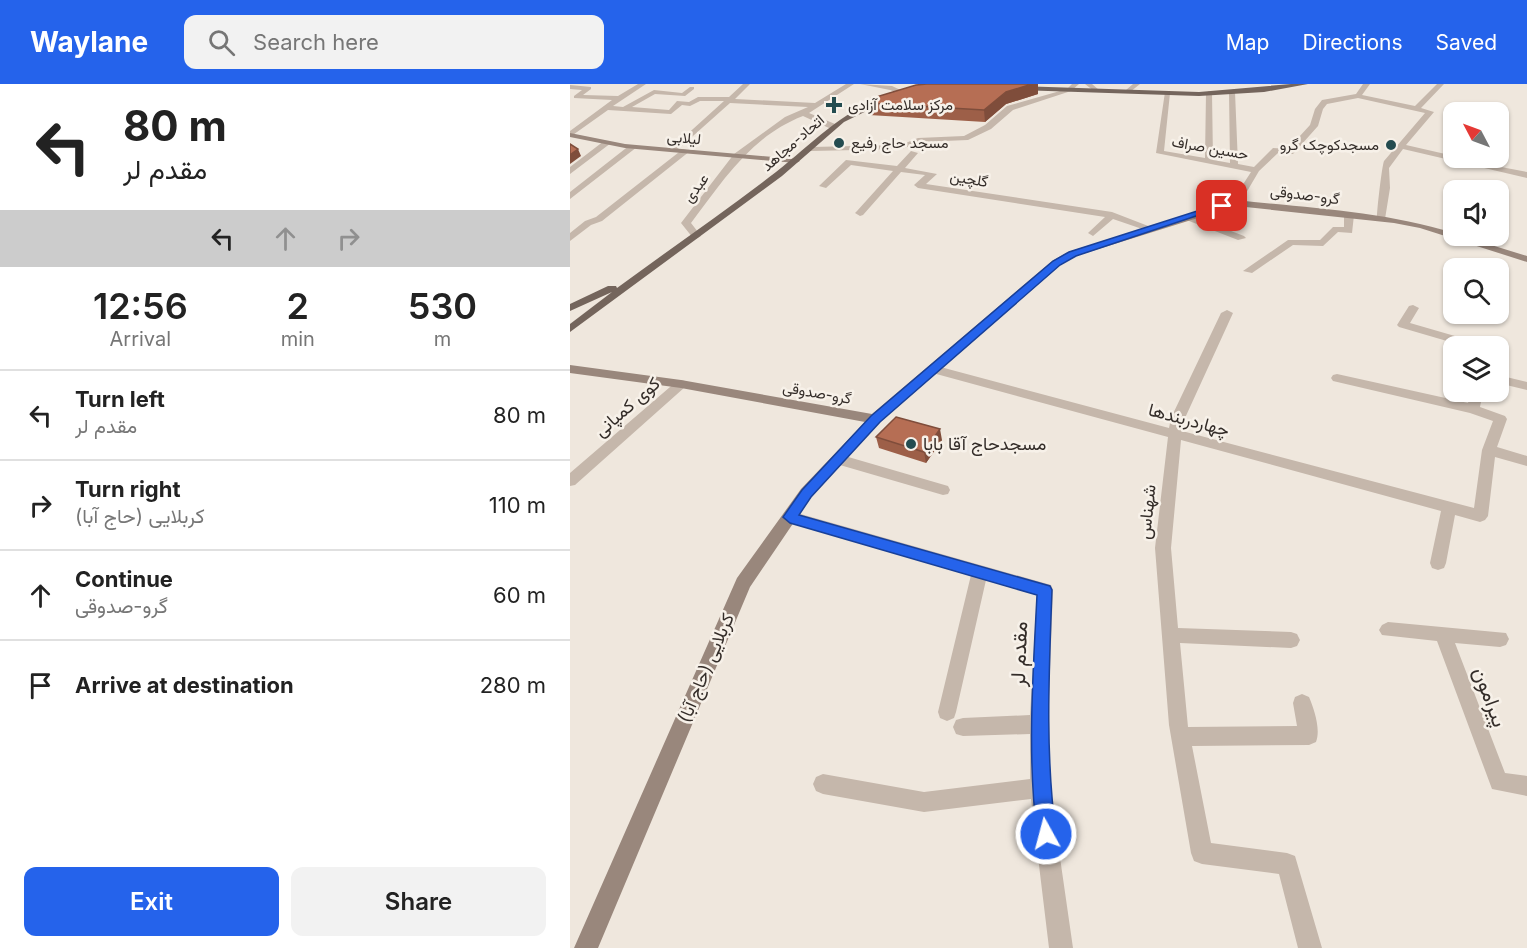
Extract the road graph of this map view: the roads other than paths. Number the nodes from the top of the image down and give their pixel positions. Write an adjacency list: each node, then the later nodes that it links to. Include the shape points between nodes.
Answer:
1 (643, 84): 22 (street)
2 (747, 84): 23 (street)
3 (850, 84): 24 (street)
4 (863, 84): 20 (street)
5 (1088, 84): 14 (street)
6 (1137, 84): 15 (street)
7 (1305, 84): 16 (main road)
8 (1367, 84): 21 (street)
9 (1441, 84): 26 (street)
10 (571, 86): 22 (street, via 589,88 576,97)
11 (1073, 87): 13 (main road); 14 (main road); 34 (street, via 1010,108 988,127 964,138 918,140 902,147)
12 (692, 88): 27 (street, via 683,95 654,92)
13 (1004, 88)
14 (1096, 90): 15 (main road)
15 (1128, 91): 18 (main road)
16 (1232, 92): 19 (main road); 41 (street)
17 (916, 93): 20 (main road, اتحاد-مجاهد)
18 (1167, 93): 19 (main road); 40 (street, حسین صراف, via 1160,153)
19 (1209, 93): 40 (street)
20 (906, 94): 29 (main road, اتحاد-مجاهد, via 851,113)
21 (1358, 96): 26 (street); 43 (street, حسین صراف, via 1325,102 1314,126 1290,152 1276,150)
22 (619, 98): 25 (street)
23 (729, 100): 24 (street); 27 (street, via 698,99 690,104 680,103 671,112); 35 (street)
24 (816, 105): 28 (street)
25 (606, 108): 27 (street); 30 (street)
26 (1417, 108): 32 (street, via 1430,112)
27 (624, 109)
28 (803, 113): 29 (street); 38 (street, via 788,119)
29 (832, 126): 34 (main road, اتحاد-مجاهد)
30 (570, 135): 31 (street, لیلابی)
31 (607, 143): 33 (street, لیلابی); 44 (street)
32 (1401, 146): 45 (street); 55 (street, via 1388,161)
33 (633, 147): 35 (street, لیلابی); 47 (street)
34 (811, 148): 39 (main road, اتحاد-مجاهد)
35 (675, 150): 36 (street, لیلابی)
36 (686, 151): 38 (street, لیلابی); 59 (street)
37 (914, 153): 42 (street)
38 (737, 156): 39 (street, لیلابی); 58 (street, عبدی, via 686,223)
39 (796, 161): 58 (main road, اتحاد-مجاهد)
40 (1209, 161): 41 (street, حسین صراف)
41 (1234, 166): 43 (street, حسین صراف)
42 (897, 169): 48 (street, گلچین, via 849,162); 51 (street); 52 (street, گلچین, via 933,174 918,185)
43 (1256, 170): 50 (street, حسین صراف)
44 (570, 171)
45 (1527, 175)
46 (570, 185): 47 (street)
47 (584, 186): 49 (street)
48 (823, 186)
49 (570, 196)
50 (1236, 203): 53 (street, گرو-صدوقی); 54 (street, گرو-صدوقی)
51 (860, 213)
52 (1112, 215): 56 (street, گلچین); 57 (street)
53 (1349, 215): 55 (street, گرو-صدوقی); 62 (street, via 1349,231 1336,229 1323,243 1291,242)
54 (1187, 217): 56 (street, گرو-صدوقی); 60 (street)
55 (1380, 219): 61 (street, گرو-صدوقی, via 1422,226)
56 (1150, 229): 70 (street, گرو-صدوقی, via 1072,254 1056,263)
57 (1094, 233)
58 (696, 236): 63 (main road, اتحاد-مجاهد)
59 (570, 238)
60 (1241, 238)
61 (1527, 259)
62 (1248, 271)
63 (644, 272): 64 (main road); 67 (main road)
64 (570, 308)
65 (1413, 308): 68 (street, via 1403,325)
66 (1227, 313): 78 (street, شهناس, via 1178,418)
67 (570, 329)
68 (1443, 337)
69 (570, 369): 73 (street, گرو-صدوقی)
70 (933, 369): 77 (street, گرو-صدوقی); 78 (street, چهاردربندها)
71 (1337, 378): 76 (street)
72 (1509, 382): 74 (street)
73 (681, 384): 77 (street, گرو-صدوقی); 82 (street, کوی کمپانی)
74 (1527, 386)
75 (1475, 402): 76 (street)
76 (1473, 409): 79 (street, via 1500,419)
77 (875, 419): 80 (street, کربلایی (حاج آبا))
78 (1175, 434): 84 (street, چهاردربندها); 90 (street, شهناس, via 1163,548)
79 (1489, 450): 81 (street); 84 (street, چهاردربندها, via 1480,516)
80 (838, 459): 83 (street); 85 (street, کربلایی (حاج آبا))
81 (1527, 461)
82 (570, 481)
83 (943, 490)
84 (1442, 507): 86 (street)
85 (790, 517): 87 (street, مقدم لر); 101 (street, کربلایی (حاج آبا), via 743,583)
86 (1438, 563)
87 (980, 572): 94 (street); 95 (street, مقدم لر, via 1044,590)
88 (1388, 630): 89 (street, پیرامون)
89 (1443, 634): 91 (street, پیرامون); 99 (street, پیرامون, via 1499,782)
90 (1170, 635): 92 (street); 97 (street, شهناس)
91 (1500, 639)
92 (1292, 640)
93 (1302, 703): 97 (street, via 1309,735)
94 (947, 712)
95 (1039, 724): 96 (street); 100 (street, مقدم لر)
96 (963, 727)
97 (1179, 731): 103 (street, شهناس, via 1202,853 1287,864)
98 (823, 784): 100 (street, via 924,802)
99 (1527, 786)
100 (1040, 788): 102 (street, مقدم لر)
101 (586, 948)
102 (1061, 948)
103 (1310, 948)

